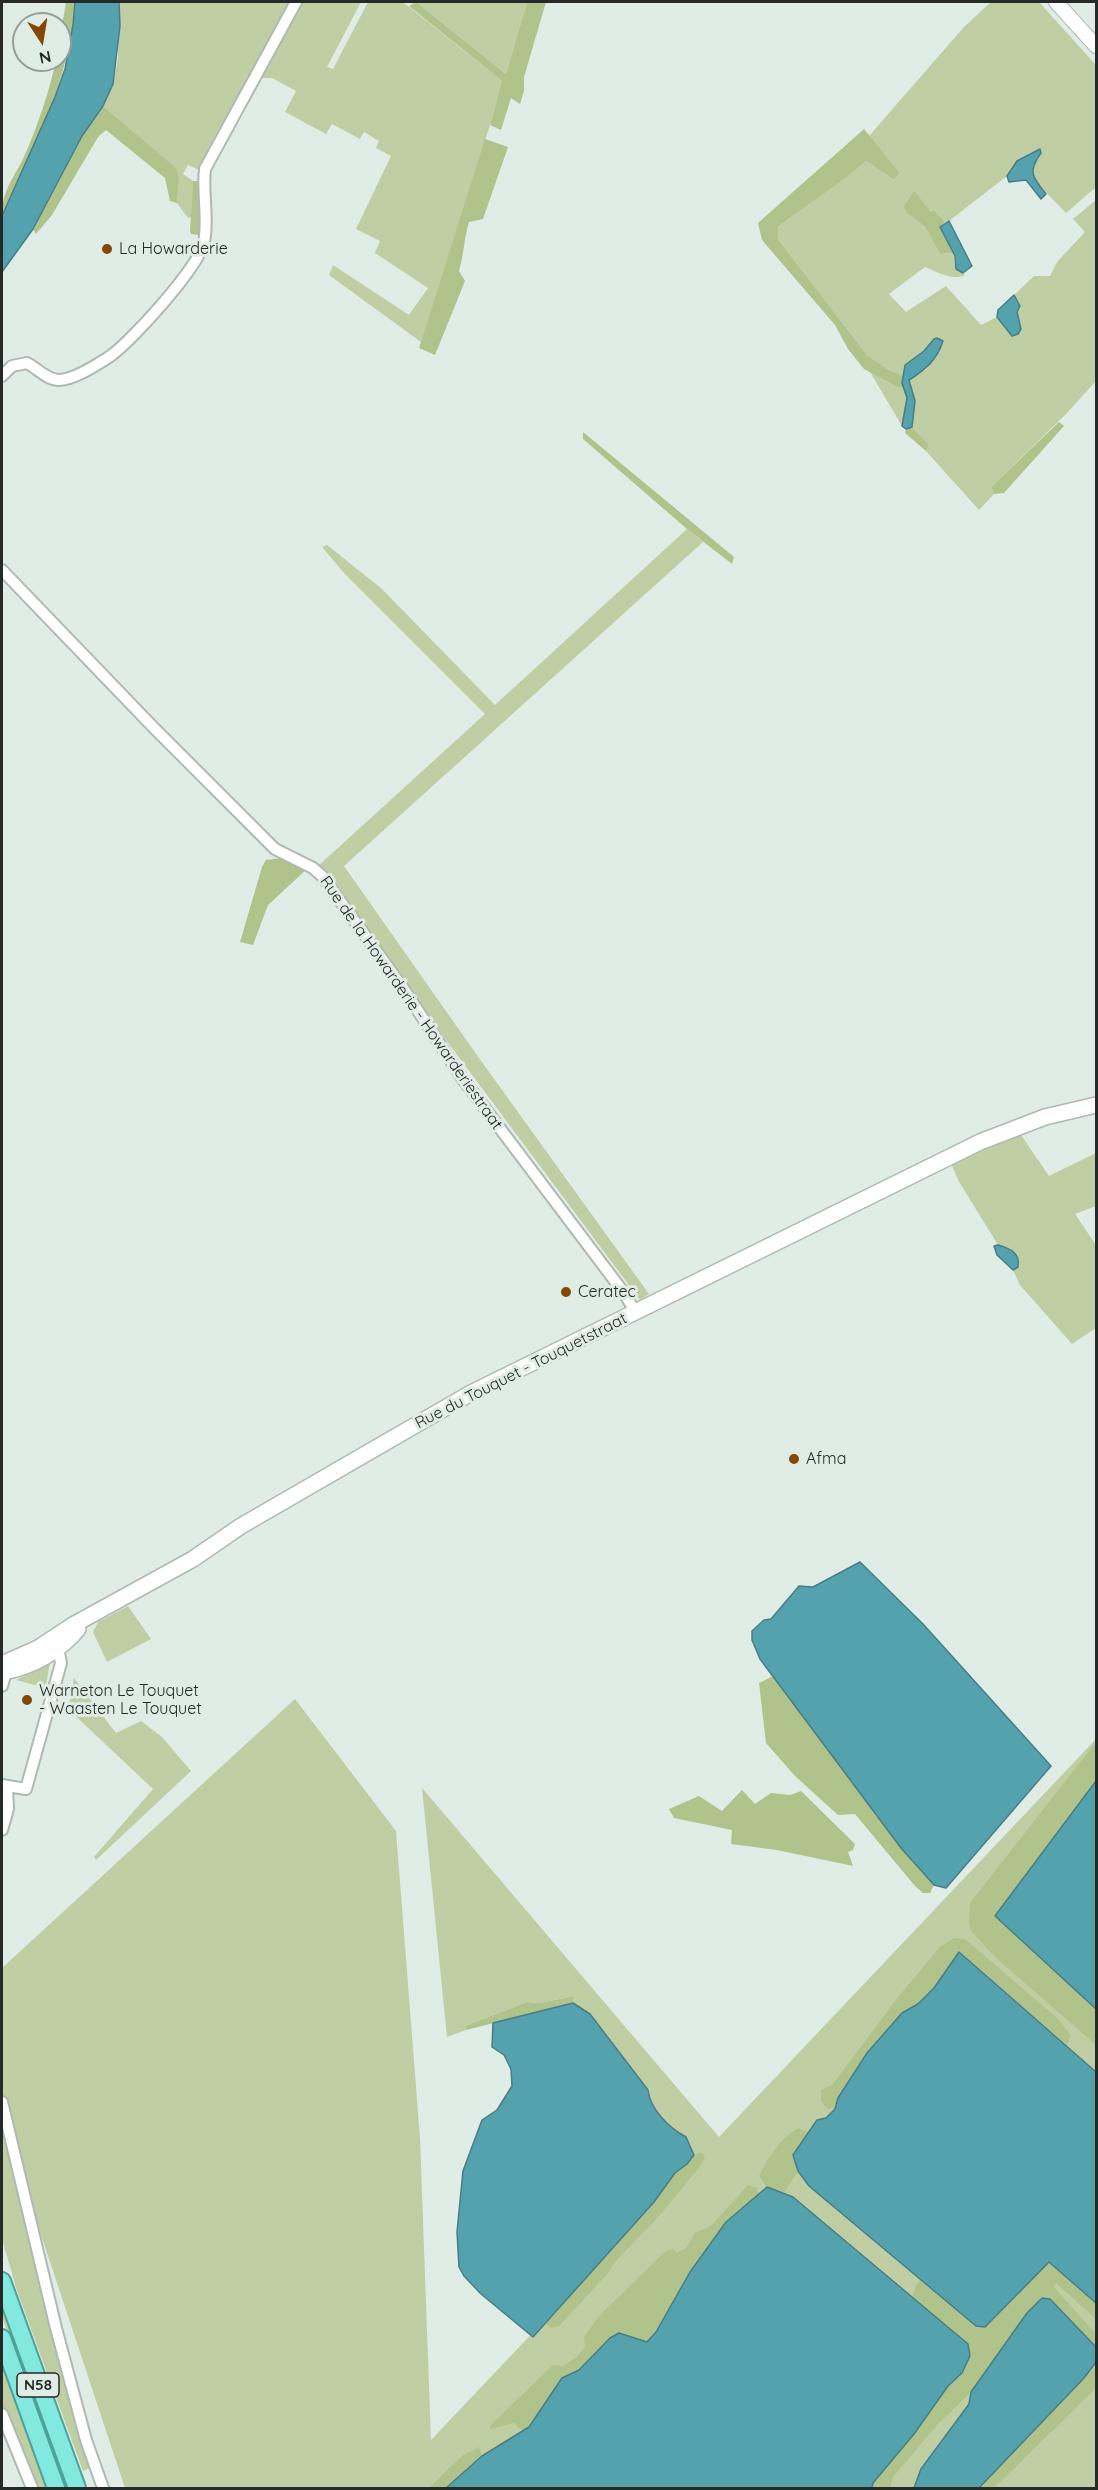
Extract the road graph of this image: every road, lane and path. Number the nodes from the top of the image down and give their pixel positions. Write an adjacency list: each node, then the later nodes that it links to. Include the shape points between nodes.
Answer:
1 (296, 2): 4 (street, via 205,169 204,243 177,285 110,356 81,373 54,380 21,363)
2 (1056, 2): 3 (street)
3 (1096, 46)
4 (2, 376)
5 (2, 570): 7 (street, Rue de la Howarderie - Howarderiestraat, via 275,849 322,876 462,1078)
6 (1096, 1105): 7 (main road, Rue du Touquet - Touquetstraat, via 1045,1117 980,1142)
7 (636, 1313): 8 (main road, Rue du Touquet - Touquetstraat, via 438,1411 94,1614)
8 (52, 1646): 9 (main road, Rue du Touquet - Touquetstraat, via 28,1665); 10 (street, via 61,1663 26,1789)
9 (3, 1673)
10 (4, 1786): 11 (street, via 8,1809)
11 (2, 1830)
12 (2, 2102): 19 (street, via 53,2318)
13 (2, 2281): 18 (highway, N58)
14 (2, 2338): 17 (highway, N58)
15 (2, 2414): 16 (street)
16 (32, 2488)
17 (56, 2488)
18 (77, 2488)
19 (103, 2488)

